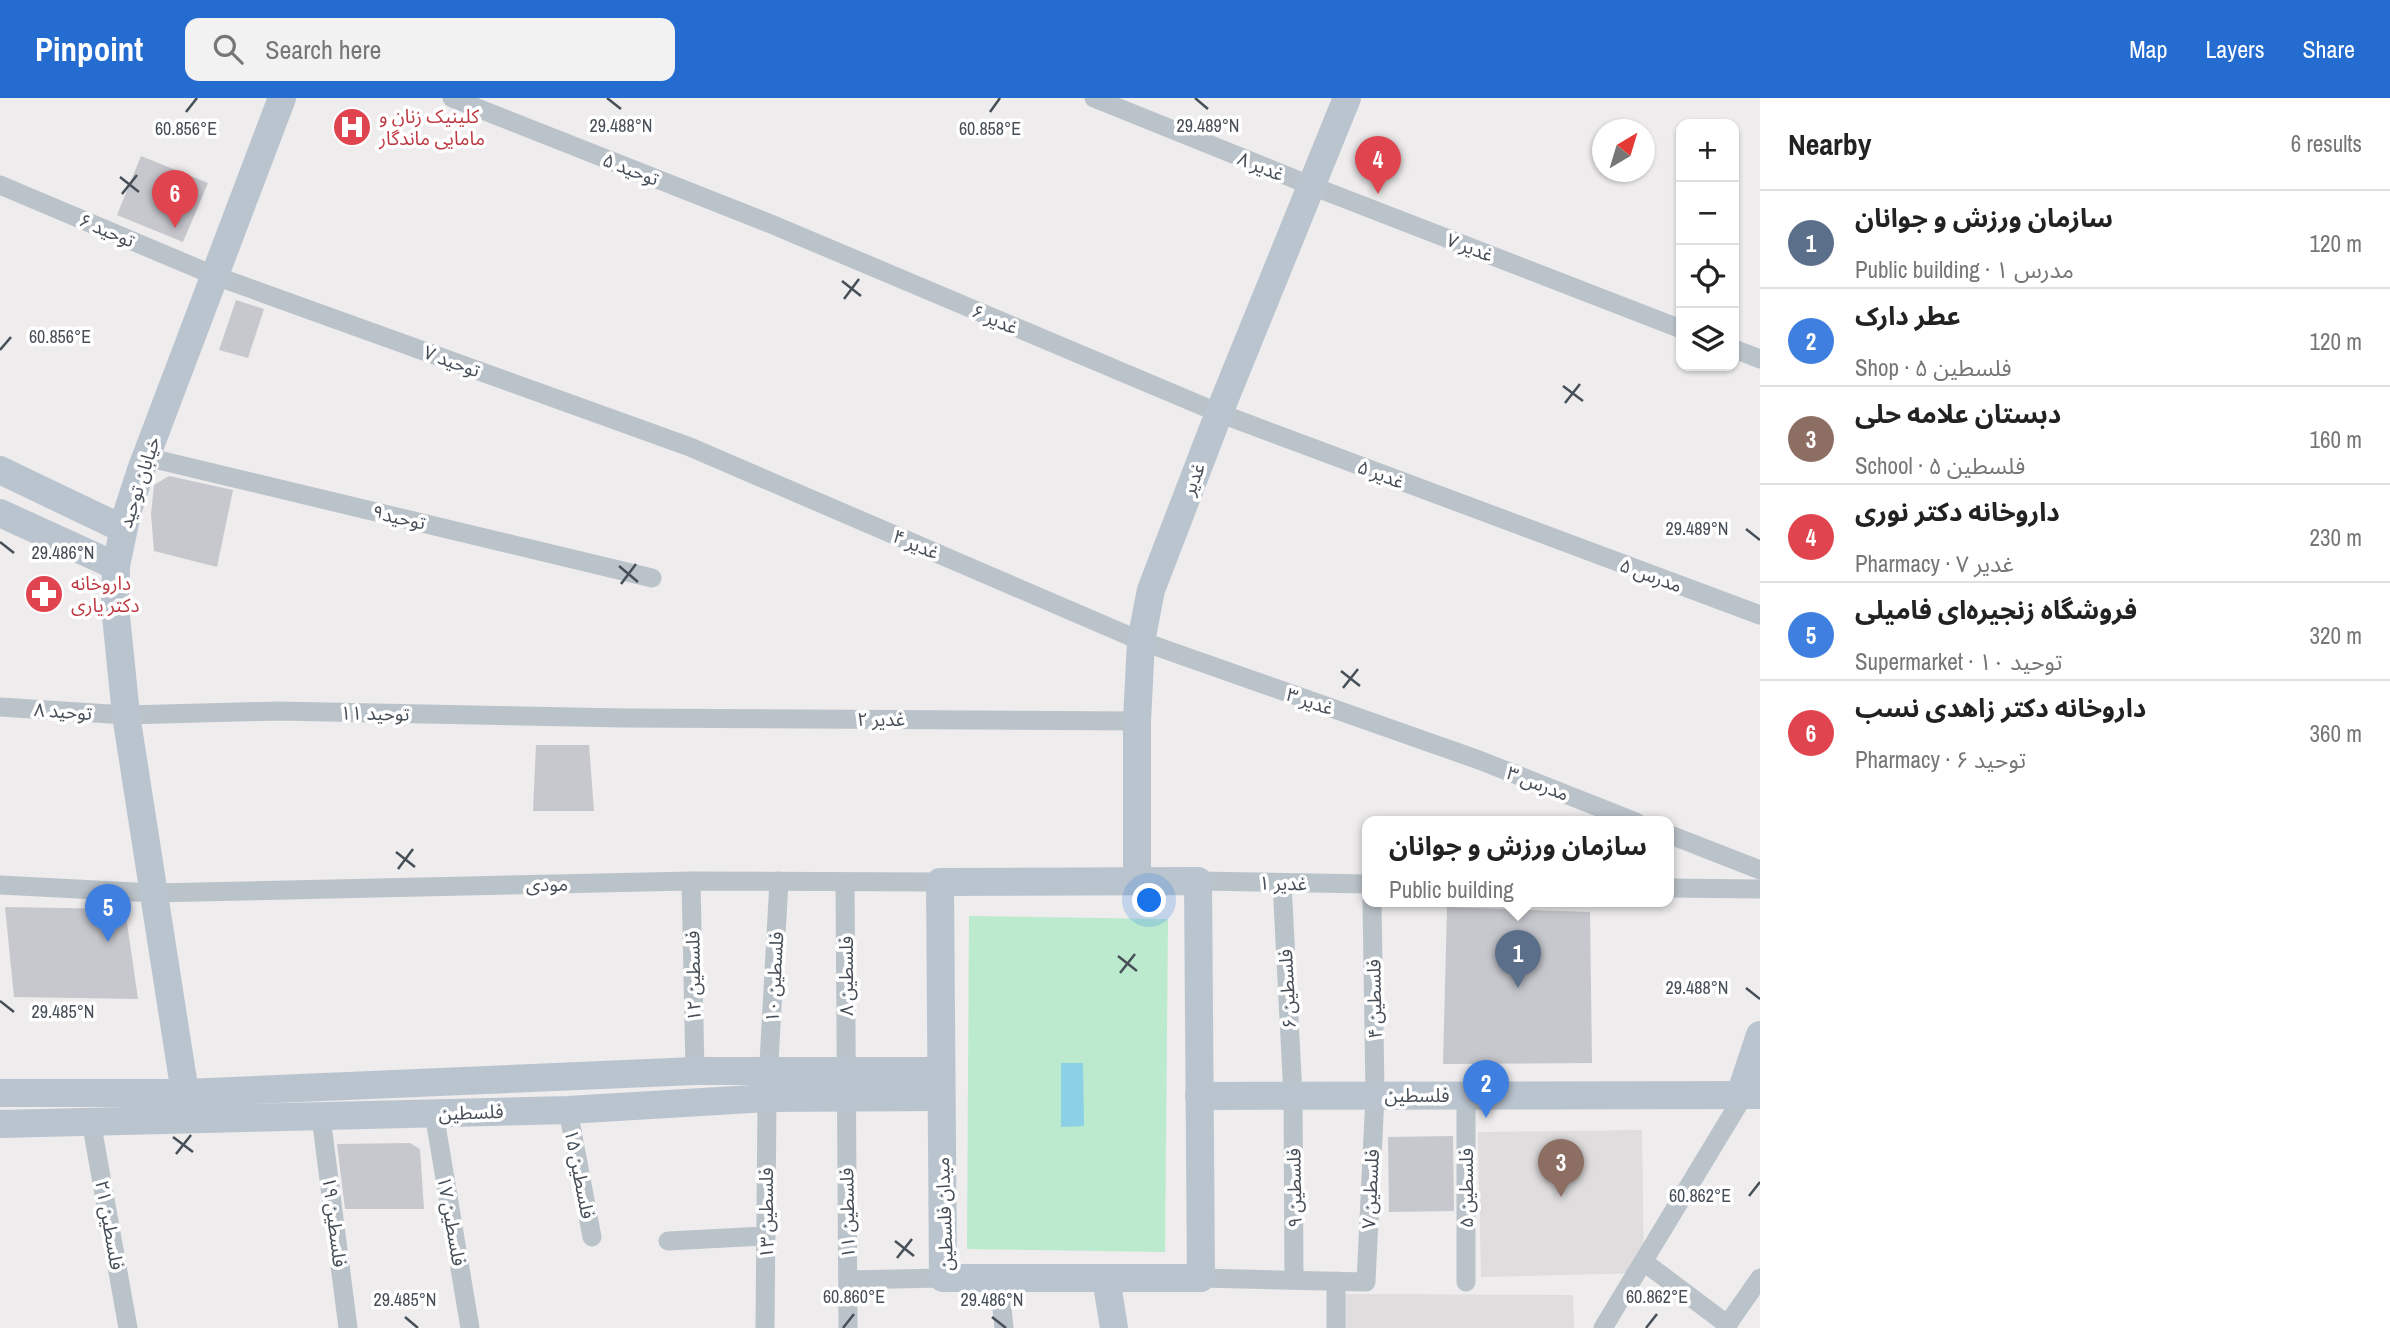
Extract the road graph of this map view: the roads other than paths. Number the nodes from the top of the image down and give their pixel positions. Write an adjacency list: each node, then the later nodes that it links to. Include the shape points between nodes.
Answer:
1 (282, 98): 8 (street, خیابان توحید)
2 (452, 98): 7 (street, توحید ۵)
3 (1094, 98): 6 (street, غدیر ۸)
4 (1347, 98): 6 (street, غدیر)
5 (0, 185): 8 (street, توحید ۶)
6 (1312, 186): 9 (street, غدیر ۷); 12 (street, غدیر)
7 (771, 224): 12 (street, غدیر ۶)
8 (214, 275): 13 (street, توحید ۷); 14 (street, خیابان توحید)
9 (1676, 327)
10 (1739, 351): 11 (street)
11 (1760, 359)
12 (1219, 413): 18 (street, غدیر ۵); 22 (street, غدیر, via 1156,578)
13 (690, 447): 22 (street, غدیر ۴)
14 (146, 457): 17 (street, خیابان توحید); 20 (street, توحید۹)
15 (0, 470): 17 (street)
16 (0, 513): 19 (street)
17 (123, 529): 19 (street, خیابان توحید)
18 (1543, 535): 21 (street, مدرس ۵)
19 (116, 565): 24 (street, خیابان توحید, via 115,606)
20 (652, 578)
21 (1760, 615)
22 (1141, 641): 26 (street, غدیر); 27 (street, غدیر ۳)
23 (0, 707): 24 (street, توحید ۸)
24 (126, 715): 25 (street, توحید ۱۱, via 278,711); 42 (street, خیابان توحید)
25 (625, 718): 26 (street, غدیر ۲)
26 (1137, 721): 36 (street, غدیر)
27 (1479, 760): 28 (street, مدرس ۳)
28 (1621, 816)
29 (1674, 836): 30 (street)
30 (1760, 870)
31 (691, 881): 32 (street, مودی); 42 (street, مودی); 45 (street, فلسطین ۱۲)
32 (779, 881): 34 (street, مودی); 48 (street, فلسطین ۱۰)
33 (1198, 881): 36 (street); 37 (street, غدیر ۱); 54 (street)
34 (845, 882): 35 (street, مودی); 46 (street, فلسطین ۸)
35 (940, 882): 36 (street); 47 (street, میدان فلسطین)
36 (1137, 882)
37 (1282, 883): 38 (street, غدیر ۱); 55 (street, فلسطین ۶)
38 (1362, 884)
39 (0, 885): 42 (street, مودی)
40 (1674, 888): 41 (street)
41 (1760, 889)
42 (154, 893): 50 (street, خیابان توحید)
43 (1373, 907): 51 (street, فلسطین ۴)
44 (1760, 1035): 53 (street)
45 (695, 1071): 48 (street, فلسطین); 50 (street, فلسطین)
46 (846, 1084): 47 (street, فلسطین); 48 (street, فلسطین); 70 (street, فلسطین ۱۱)
47 (941, 1084): 69 (street, میدان فلسطین)
48 (768, 1085): 56 (street, فلسطین); 61 (street, فلسطین ۱۳)
49 (0, 1093): 50 (street, فلسطین)
50 (185, 1093)
51 (1374, 1095): 52 (street, فلسطین); 55 (street, فلسطین); 72 (street, فلسطین ۷, via 1366,1282)
52 (1466, 1095): 53 (street, فلسطین); 73 (street, فلسطین ۵)
53 (1748, 1095): 64 (street)
54 (1199, 1096): 55 (street, فلسطین); 67 (street)
55 (1293, 1096): 71 (street, فلسطین ۹)
56 (568, 1110): 57 (street, فلسطین); 62 (street, فلسطین ۱۵)
57 (434, 1114): 58 (street, فلسطین); 77 (street, فلسطین ۱۷)
58 (321, 1117): 59 (street, فلسطین); 76 (street, فلسطین ۱۹)
59 (91, 1121): 60 (street, فلسطین); 75 (street, فلسطین ۲۱)
60 (0, 1124)
61 (766, 1236): 63 (street); 78 (street, فلسطین ۱۳)
62 (592, 1237)
63 (668, 1241)
64 (1644, 1262): 74 (street); 83 (street)
65 (999, 1278): 66 (street, میدان فلسطین); 69 (street, میدان فلسطین); 80 (street)
66 (1105, 1278): 67 (street, میدان فلسطین); 81 (street)
67 (1201, 1278): 71 (street)
68 (1760, 1278): 74 (street)
69 (943, 1279): 70 (street)
70 (848, 1280): 79 (street, فلسطین ۱۱)
71 (1294, 1280): 72 (street)
72 (1336, 1281): 82 (street)
73 (1466, 1282)
74 (1726, 1326)
75 (128, 1328)
76 (348, 1328)
77 (470, 1328)
78 (765, 1328)
79 (848, 1328)
80 (1004, 1328)
81 (1114, 1328)
82 (1336, 1328)
83 (1603, 1328)

